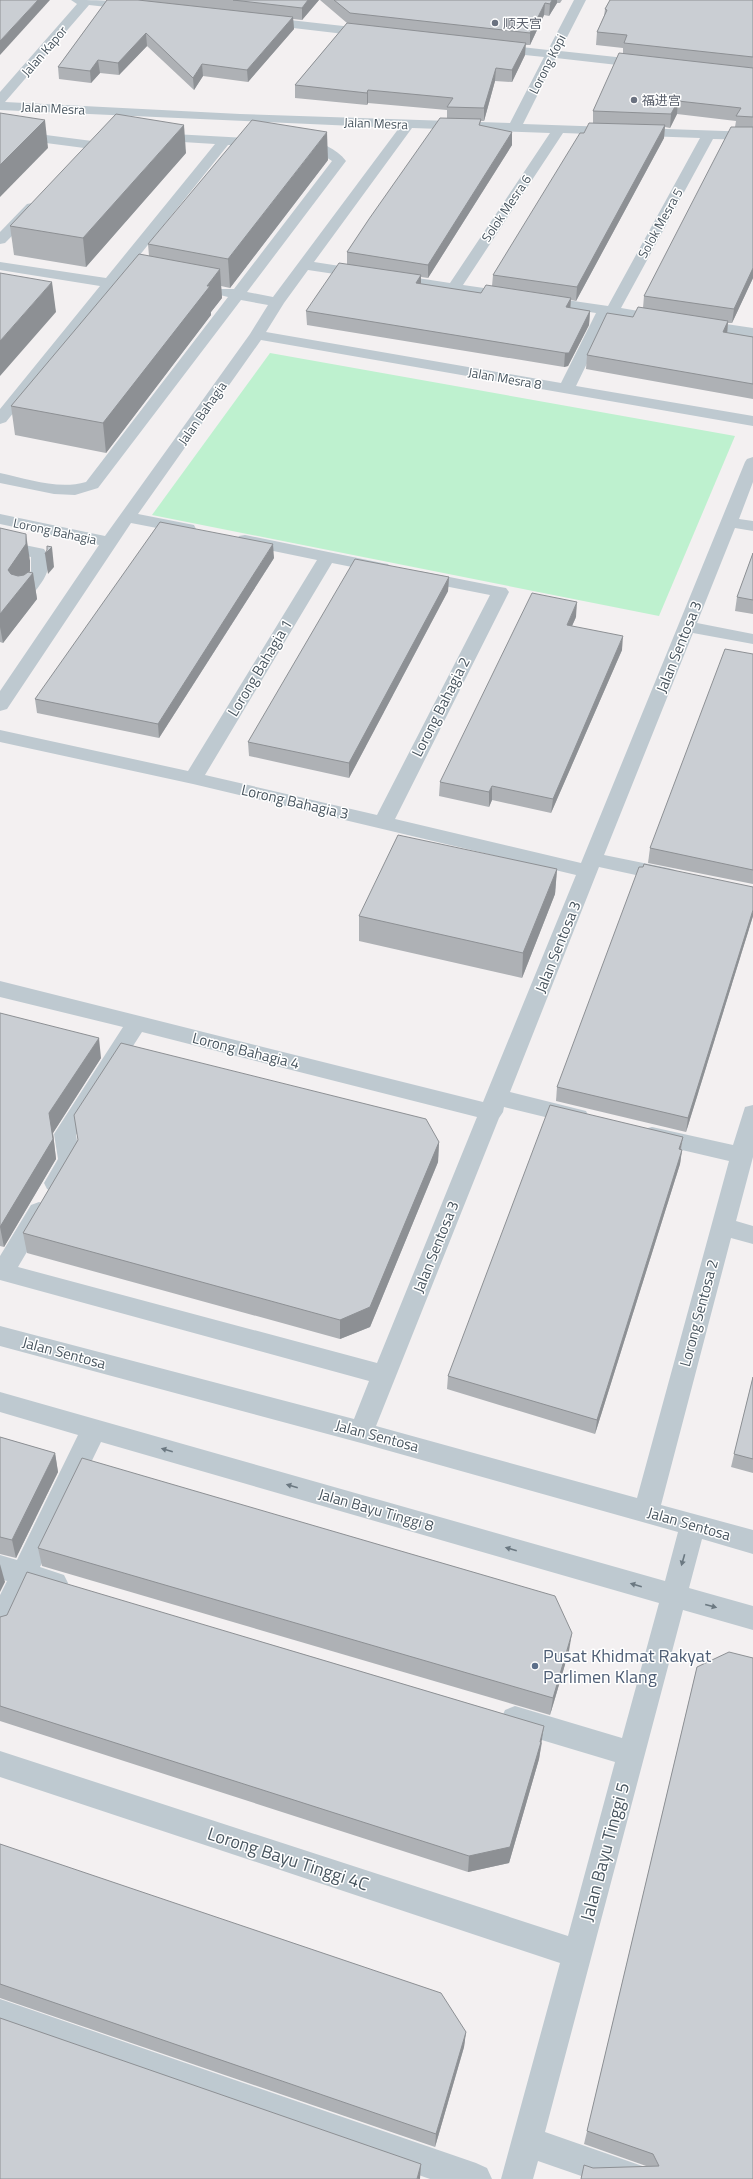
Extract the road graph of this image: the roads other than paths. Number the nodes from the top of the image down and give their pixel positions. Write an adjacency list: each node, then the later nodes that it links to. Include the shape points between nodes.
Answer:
1 (83, 0): 3 (street); 10 (street, Jalan Kapor)
2 (580, 0): 7 (street, Lorong Kopi)
3 (149, 8)
4 (252, 20): 5 (street)
5 (378, 34)
6 (481, 46): 7 (street)
7 (552, 54): 8 (street); 16 (street, Lorong Kopi)
8 (660, 66)
9 (0, 83): 10 (street)
10 (16, 84): 11 (street, Jalan Kapor)
11 (0, 100)
12 (0, 106): 13 (street, Jalan Mesra)
13 (123, 112): 14 (street); 15 (street, Jalan Mesra)
14 (113, 124)
15 (408, 124): 16 (street, Jalan Mesra); 28 (street, Jalan Bahagia)
16 (514, 128): 17 (street, Jalan Mesra)
17 (559, 129): 20 (street, Jalan Mesra); 33 (street, Solok Mesra 6)
18 (0, 133): 24 (street)
19 (102, 135): 24 (street)
20 (708, 135): 21 (street, Jalan Mesra); 38 (street, Solok Mesra 5)
21 (753, 136)
22 (140, 137): 23 (street)
23 (225, 140): 32 (street); 36 (street, via 308,145 327,150 335,155 338,161)
24 (92, 145): 25 (street)
25 (81, 156)
26 (43, 195): 27 (street)
27 (0, 240)
28 (304, 265): 33 (street); 37 (street, Jalan Bahagia)
29 (0, 266): 30 (street)
30 (65, 276): 32 (street); 35 (street)
31 (134, 276): 32 (street)
32 (114, 278): 42 (street)
33 (454, 287): 38 (street)
34 (208, 289): 36 (street)
35 (52, 291)
36 (237, 294): 37 (street); 45 (street, via 92,485 75,490 54,489)
37 (277, 302): 40 (street, Jalan Bahagia)
38 (608, 311): 39 (street); 41 (street, Solok Mesra 5)
39 (753, 333)
40 (257, 335): 41 (street, Jalan Mesra 8); 46 (street, Jalan Bahagia)
41 (566, 389): 43 (street, Jalan Mesra 8)
42 (0, 419)
43 (753, 421)
44 (753, 462): 48 (street, Jalan Sentosa 3)
45 (0, 478)
46 (129, 517): 50 (street); 52 (street, Jalan Bahagia)
47 (0, 519): 52 (street, Lorong Bahagia)
48 (729, 522): 49 (street); 56 (street, Jalan Sentosa 3)
49 (753, 526)
50 (205, 532)
51 (228, 537): 54 (street)
52 (109, 542): 58 (street, Jalan Bahagia)
53 (0, 545): 55 (street, via 38,553 41,559 40,572)
54 (327, 557): 60 (street, Lorong Bahagia 1); 61 (street, Lorong Bahagia 2, via 500,592)
55 (22, 596)
56 (686, 627): 57 (street); 62 (street, Jalan Sentosa 3)
57 (753, 639)
58 (0, 704)
59 (0, 736): 60 (street, Lorong Bahagia 3)
60 (193, 778): 61 (street, Lorong Bahagia 3)
61 (383, 822): 62 (street, Lorong Bahagia 3)
62 (591, 865): 63 (street, Lorong Bahagia 3); 66 (street, Jalan Sentosa 3)
63 (683, 878)
64 (0, 989): 65 (street, Lorong Bahagia 4)
65 (137, 1023): 66 (street, Lorong Bahagia 4); 73 (street, via 65,1134 69,1159)
66 (495, 1105): 68 (street, Lorong Bahagia 4); 75 (street, Jalan Sentosa 3)
67 (753, 1114): 70 (street, Lorong Sentosa 2)
68 (597, 1121)
69 (635, 1130): 70 (street)
70 (742, 1156): 71 (street, Lorong Sentosa 2)
71 (722, 1227): 72 (street); 79 (street, Lorong Sentosa 2)
72 (753, 1235)
73 (2, 1271): 75 (street)
74 (0, 1336): 78 (street, Jalan Sentosa)
75 (384, 1375): 78 (street, Jalan Sentosa 3)
76 (0, 1402): 77 (street, Jalan Bayu Tinggi 8)
77 (94, 1429): 82 (street); 84 (street, Jalan Bayu Tinggi 8, one-way to 77)
78 (361, 1432): 79 (street, Jalan Sentosa)
79 (646, 1512): 80 (street, Jalan Sentosa)
80 (693, 1525): 81 (street, Jalan Sentosa); 84 (street, Jalan Bayu Tinggi 5, one-way to 84)
81 (753, 1542)
82 (12, 1570): 83 (street); 86 (street)
83 (78, 1590)
84 (673, 1596): 85 (street, Jalan Bayu Tinggi 8, one-way to 85); 88 (street, Jalan Bayu Tinggi 5)
85 (753, 1618)
86 (0, 1623)
87 (495, 1713): 88 (street)
88 (631, 1754): 90 (street, Jalan Bayu Tinggi 5)
89 (0, 1764): 90 (street, Lorong Bayu Tinggi 4C)
90 (577, 1954): 92 (street, Jalan Bayu Tinggi 5)
91 (0, 2014): 93 (street)
92 (528, 2142): 94 (street, Jalan Bayu Tinggi 5); 95 (street)
93 (476, 2179)
94 (517, 2179)
95 (636, 2179)

